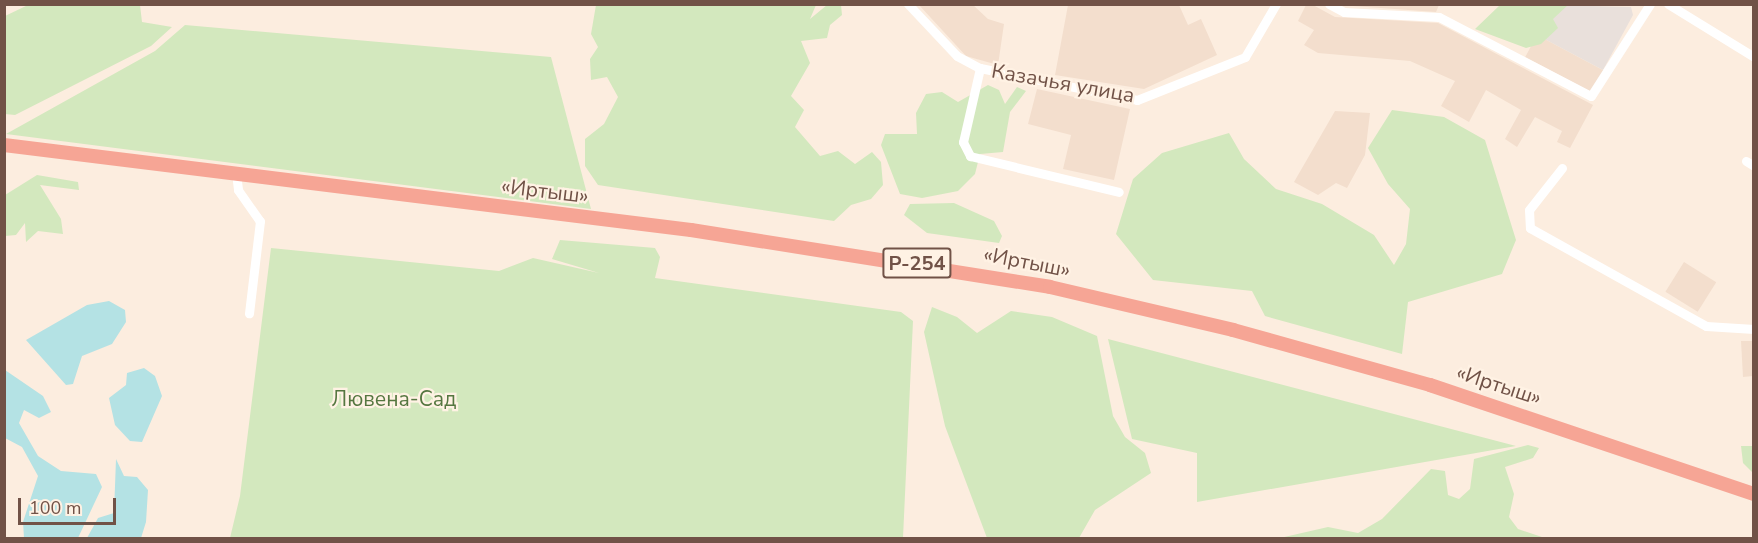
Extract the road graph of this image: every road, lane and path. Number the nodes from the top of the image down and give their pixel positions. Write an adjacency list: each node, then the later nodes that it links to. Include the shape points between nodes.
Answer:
1 (908, 4): 7 (street, Казачья улица, via 957,56)
2 (1276, 4): 7 (street, Казачья улица, via 1245,57 1137,100)
3 (1329, 4): 4 (street, via 1344,12 1439,16 1591,96)
4 (1650, 4)
5 (1668, 4): 6 (street)
6 (1754, 57)
7 (980, 68): 11 (street, via 963,142 970,156)
8 (4, 144): 10 (highway, «Иртыш» / Р-254)
9 (1562, 168): 13 (street, via 1529,210 1530,228 1706,326)
10 (236, 173): 12 (street, via 238,190 260,220); 14 (highway, «Иртыш» / Р-254, via 702,231 1050,287 1419,382)
11 (1119, 192)
12 (249, 313)
13 (1754, 329)
14 (1754, 494)

